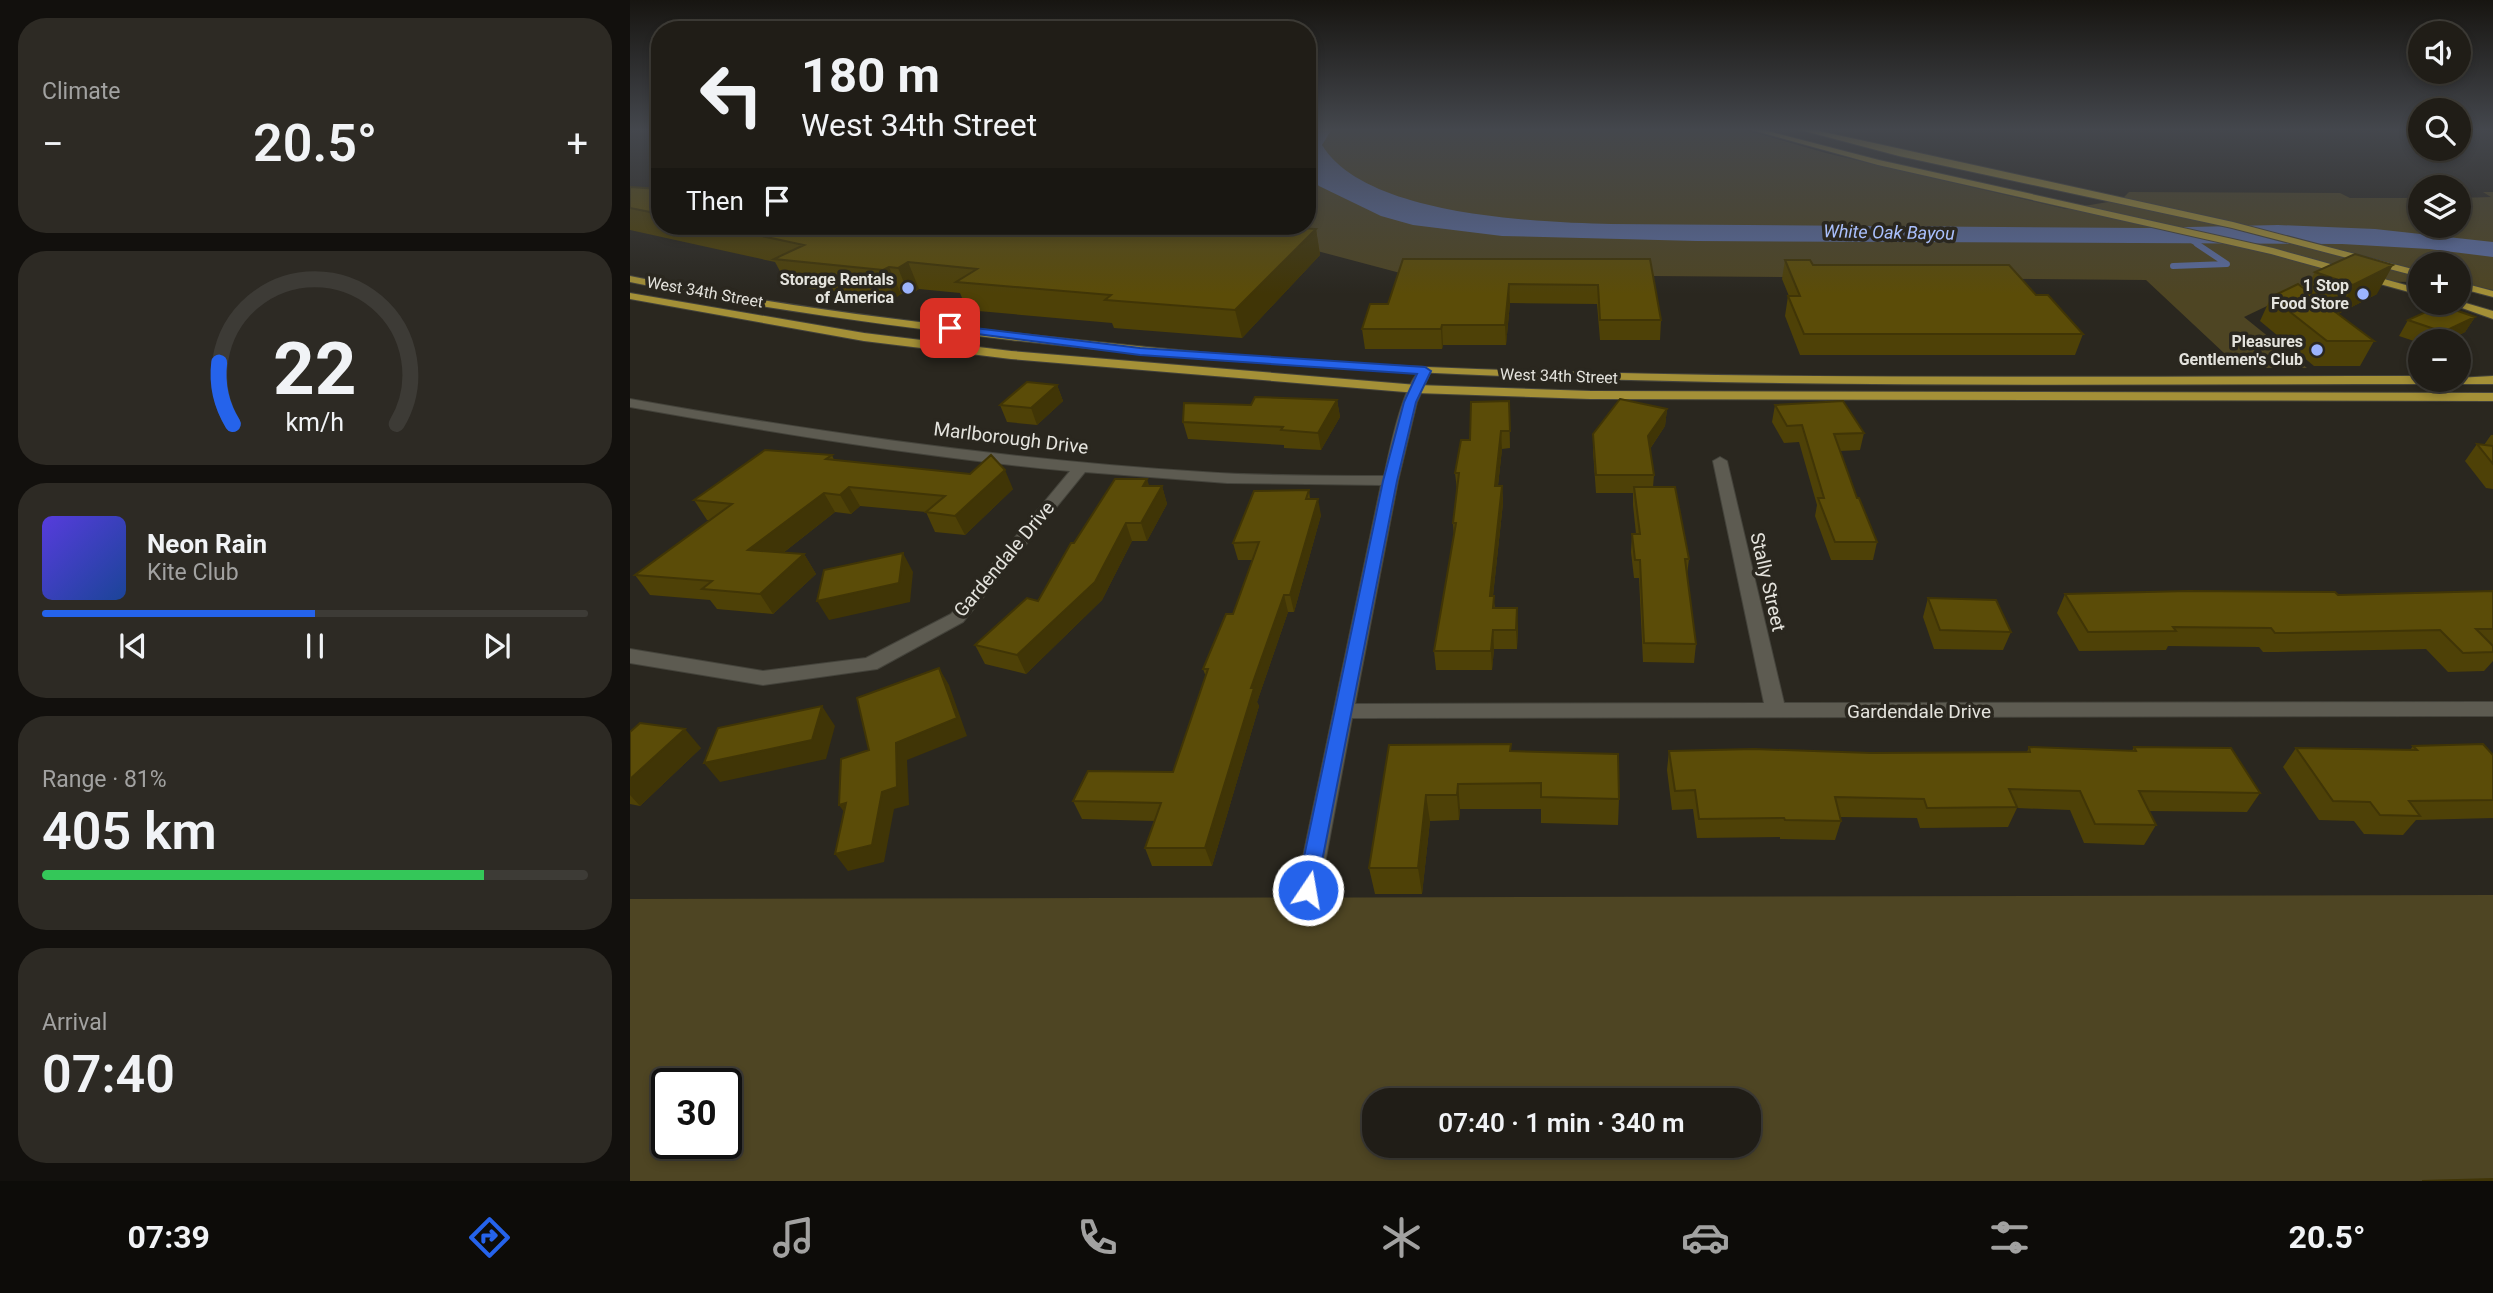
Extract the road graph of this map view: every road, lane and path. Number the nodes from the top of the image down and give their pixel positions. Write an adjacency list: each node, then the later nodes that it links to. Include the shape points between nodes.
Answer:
1 (1977, 184): 6 (main road, via 2273,251)
2 (2042, 184): 3 (main road)
3 (2404, 269): 4 (main road); 6 (main road)
4 (2408, 270)
5 (630, 279): 10 (main road, West 34th Street)
6 (2385, 282): 8 (main road)
7 (2471, 288): 9 (main road)
8 (2408, 289)
9 (2493, 294)
10 (708, 295): 12 (main road); 15 (main road, West 34th Street)
11 (630, 296): 12 (main road, West 34th Street)
12 (679, 307): 16 (main road, West 34th Street)
13 (2471, 308): 14 (main road)
14 (2493, 315)
15 (884, 322): 16 (main road); 17 (main road, West 34th Street)
16 (864, 337): 18 (main road, West 34th Street)
17 (1140, 351): 18 (main road); 19 (main road, West 34th Street)
18 (1124, 366): 21 (main road, West 34th Street)
19 (1425, 371): 20 (main road, West 34th Street, via 1728,379); 21 (street)
20 (2493, 380)
21 (1417, 388): 22 (main road, West 34th Street, via 1604,396); 26 (street)
22 (2493, 397)
23 (630, 403): 25 (street, Marlborough Drive, via 893,444)
24 (1720, 461): 30 (street, Stally Street)
25 (1082, 466): 26 (street, Marlborough Drive, via 1205,477); 27 (street, Gardendale Drive, via 957,618 870,664 763,678)
26 (1390, 481): 29 (street)
27 (630, 656)
28 (2493, 709): 30 (street, Gardendale Drive)
29 (1345, 711): 30 (street, Gardendale Drive); 31 (street)
30 (1776, 711)
31 (1308, 890)

